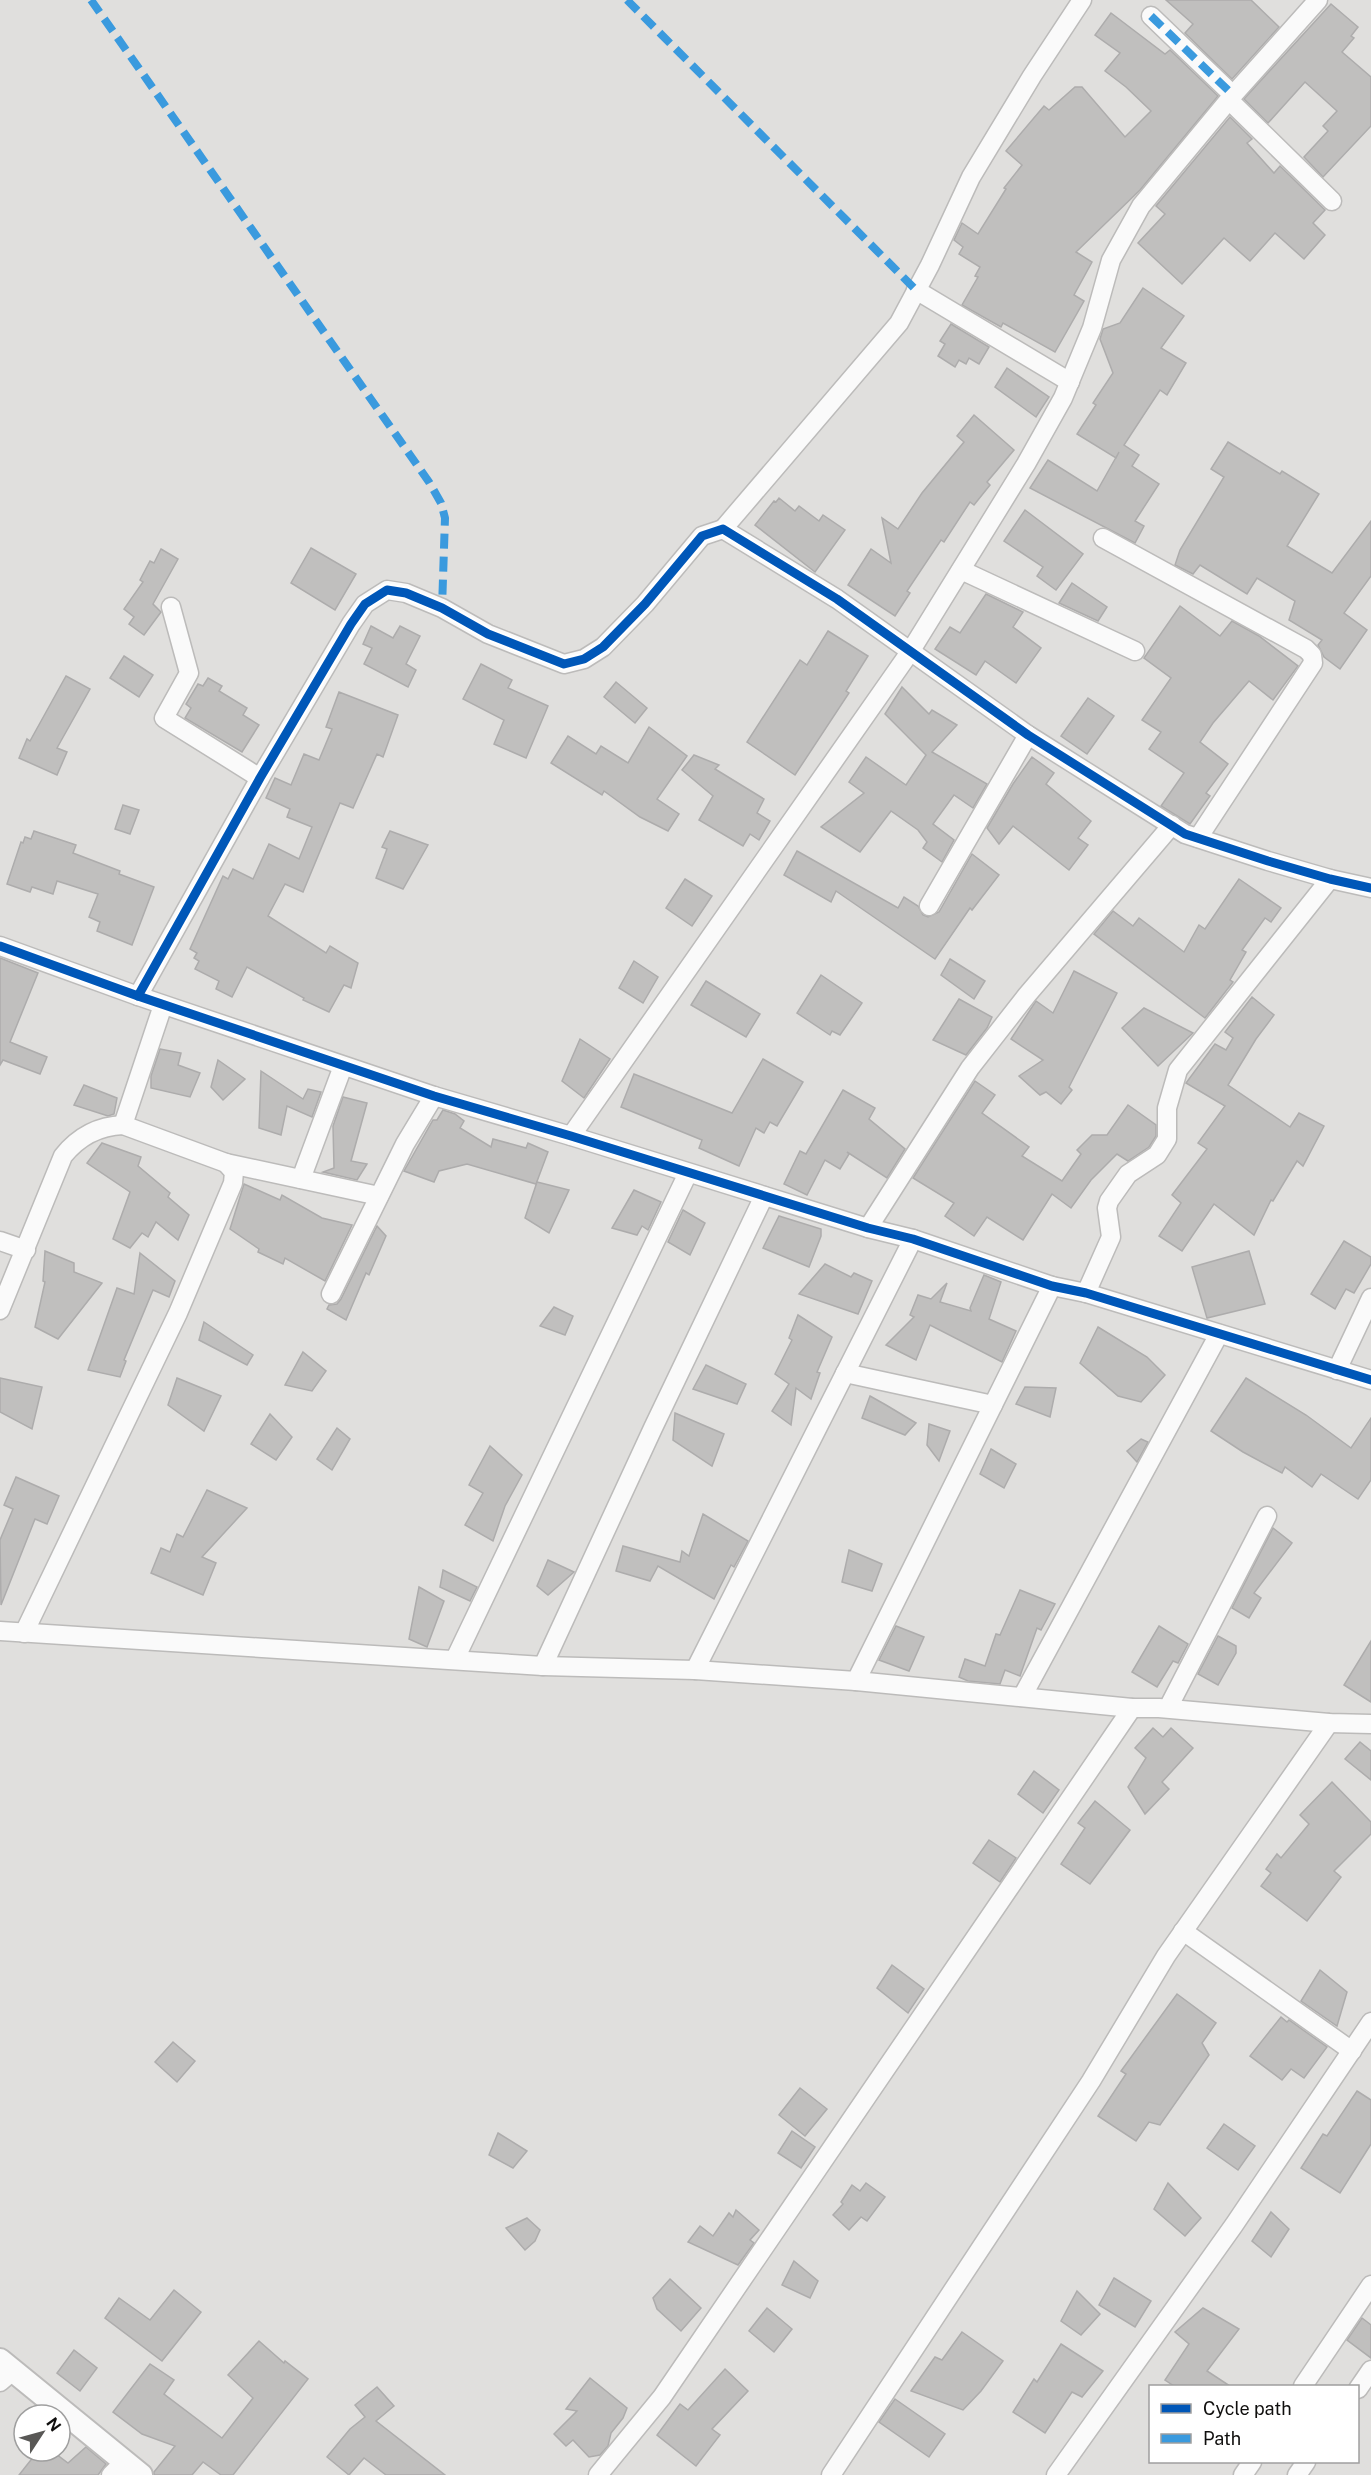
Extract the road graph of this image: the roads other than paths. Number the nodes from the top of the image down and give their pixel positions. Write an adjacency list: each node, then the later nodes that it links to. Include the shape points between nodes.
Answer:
1 (1082, 0): 6 (street, via 971,177)
2 (1318, 0): 4 (street)
3 (1151, 16): 4 (street)
4 (1231, 98): 5 (street); 7 (street, via 1141,206 1120,241)
5 (1332, 201)
6 (916, 290): 7 (street); 8 (street, via 899,323)
7 (1070, 382): 10 (street, via 1026,464)
8 (723, 529): 13 (street, via 837,599); 15 (street, via 702,536 645,604 603,646 584,659 564,664 488,634 433,604 387,590 365,604 351,624)
9 (1103, 538): 17 (street, via 1312,655 1313,663)
10 (961, 570): 12 (street); 13 (street)
11 (171, 607): 15 (street, via 189,673 164,718)
12 (1135, 651)
13 (910, 652): 14 (street); 27 (street)
14 (1028, 735): 16 (street); 20 (street)
15 (260, 778): 22 (street)
16 (1172, 825): 17 (street); 33 (street, via 970,1068)
17 (1198, 838): 18 (street)
18 (1330, 879): 19 (street); 38 (street, via 1178,1070 1167,1108 1167,1139 1157,1155 1128,1174 1109,1201 1111,1237)
19 (1371, 888)
20 (929, 906)
21 (0, 946): 22 (street)
22 (138, 996): 23 (street)
23 (163, 1005): 24 (street); 26 (street)
24 (343, 1066): 25 (street); 30 (street)
25 (434, 1096): 27 (street); 31 (street)
26 (123, 1125): 28 (street); 36 (street, via 90,1132 63,1156)
27 (571, 1136): 29 (street)
28 (226, 1163): 30 (street); 49 (street, via 234,1172 233,1183 178,1313)
29 (688, 1173): 32 (street); 50 (street)
30 (301, 1179): 31 (street)
31 (379, 1196): 39 (street)
32 (764, 1196): 33 (street); 51 (street)
33 (868, 1228): 34 (street)
34 (913, 1239): 37 (street); 44 (street)
35 (0, 1241): 36 (street)
36 (26, 1250): 41 (street)
37 (1052, 1286): 38 (street); 46 (street)
38 (1086, 1293): 42 (street)
39 (331, 1294)
40 (1371, 1298): 43 (street)
41 (0, 1311)
42 (1219, 1334): 43 (street); 54 (street)
43 (1337, 1370): 45 (street)
44 (845, 1373): 46 (street); 52 (street)
45 (1371, 1380)
46 (993, 1405): 53 (street)
47 (1267, 1516): 56 (street)
48 (0, 1631): 49 (street)
49 (24, 1633): 50 (street)
50 (455, 1659): 51 (street)
51 (543, 1666): 52 (street)
52 (695, 1670): 53 (street)
53 (856, 1681): 54 (street)
54 (1022, 1697): 55 (street)
55 (1132, 1708): 56 (street); 68 (street, via 662,2397)
56 (1168, 1708): 57 (street)
57 (1329, 1723): 58 (street); 59 (street)
58 (1371, 1724)
59 (1183, 1931): 61 (street); 69 (street, via 1091,2081)
60 (1371, 2022): 61 (street)
61 (1352, 2051): 70 (street)
62 (1371, 2285): 65 (street)
63 (4, 2370): 67 (street)
64 (1371, 2370): 66 (street)
65 (1304, 2385)
66 (1359, 2388)
67 (125, 2471)
68 (598, 2475)
69 (831, 2475)
70 (1056, 2475)

